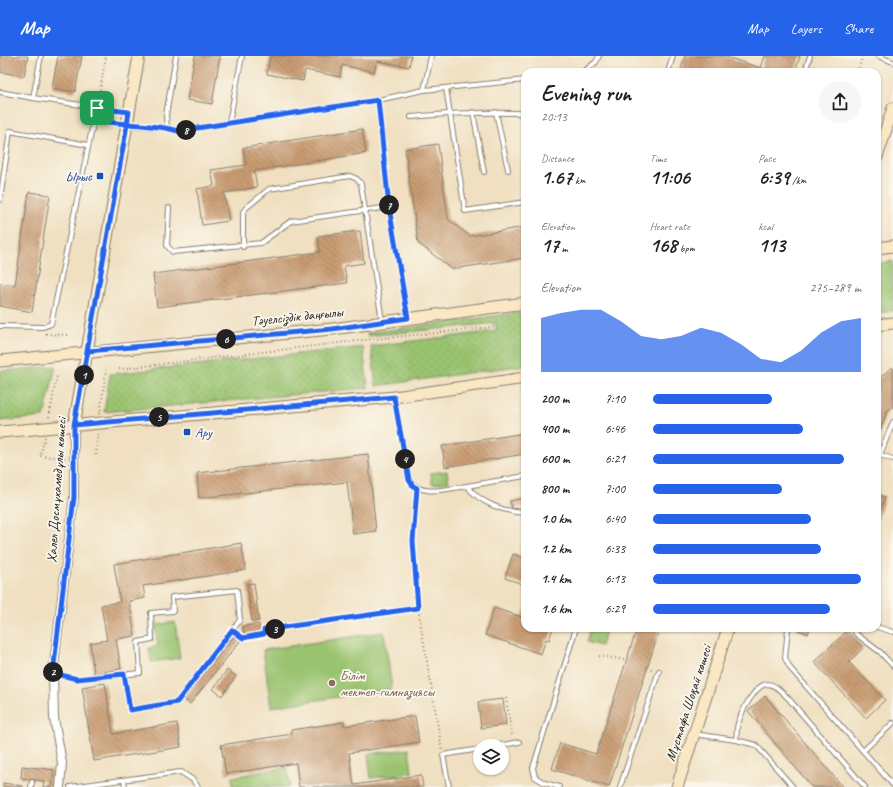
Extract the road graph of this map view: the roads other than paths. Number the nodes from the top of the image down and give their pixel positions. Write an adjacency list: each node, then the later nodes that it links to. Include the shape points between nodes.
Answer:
1 (41, 56): 18 (lane)
2 (140, 56): 22 (street, Халел Досмұхамедұлы көшесі)
3 (176, 56): 31 (lane, via 166,115)
4 (242, 56): 29 (lane)
5 (431, 56): 16 (lane)
6 (598, 56): 11 (lane, via 596,62)
7 (673, 56): 12 (lane)
8 (810, 56): 13 (lane)
9 (878, 56): 10 (lane)
10 (893, 62)
11 (589, 68)
12 (669, 68)
13 (806, 68)
14 (521, 80): 15 (lane)
15 (446, 88): 16 (lane); 23 (lane)
16 (424, 90): 19 (lane)
17 (0, 92): 18 (lane)
18 (33, 98): 20 (lane)
19 (378, 100): 29 (lane); 40 (lane)
20 (97, 108): 22 (lane); 28 (lane)
21 (893, 108): 33 (street)
22 (129, 112): 30 (street, Халел Досмұхамедұлы көшесі)
23 (450, 112): 24 (lane); 27 (lane); 39 (lane, via 465,211)
24 (473, 112): 25 (lane); 37 (lane)
25 (496, 112): 26 (lane); 36 (lane)
26 (521, 115)
27 (411, 117)
28 (95, 122): 30 (lane, via 97,120); 32 (lane)
29 (229, 123): 31 (lane, via 178,131)
30 (127, 125): 31 (lane); 52 (street, Халел Досмұхамедұлы көшесі)
31 (167, 128)
32 (88, 145): 35 (lane, via 10,131); 51 (lane, via 51,324 43,328)
33 (881, 145)
34 (0, 166): 35 (lane)
35 (5, 166): 38 (lane)
36 (508, 170)
37 (484, 172)
38 (0, 200)
39 (521, 203)
40 (389, 207): 42 (lane); 47 (lane)
41 (169, 208): 44 (lane, via 167,246 173,252)
42 (366, 211): 44 (lane, via 291,221 260,243); 44 (lane, via 361,184 350,176 269,189 243,212); 48 (lane)
43 (893, 246): 45 (street)
44 (243, 247)
45 (881, 248)
46 (521, 303): 47 (street, Тәуелсіздік даңғылы)
47 (408, 318): 48 (street, Тәуелсіздік даңғылы)
48 (382, 322): 52 (street, Тәуелсіздік даңғылы)
49 (893, 323): 50 (street)
50 (881, 324)
51 (0, 326)
52 (88, 351): 53 (street, Тәуелсіздік даңғылы); 57 (street, Халел Досмұхамедұлы көшесі)
53 (0, 361)
54 (521, 379): 55 (street)
55 (394, 397): 57 (street); 63 (lane, via 409,480 413,486 423,491)
56 (893, 422): 59 (lane)
57 (74, 425): 58 (street); 73 (street, Халел Досмұхамедұлы көшесі, via 74,497)
58 (0, 432)
59 (881, 449)
60 (881, 455): 61 (lane)
61 (893, 459)
62 (521, 477): 63 (lane)
63 (467, 486): 64 (lane, via 480,499 511,512)
64 (521, 513)
65 (881, 628): 70 (lane)
66 (575, 632): 89 (lane, via 533,768 535,777)
67 (727, 632): 76 (street, Мұстафа Шоқай көшесі)
68 (788, 632): 81 (lane, via 785,658 790,668)
69 (855, 632): 71 (lane)
70 (893, 632)
71 (893, 666)
72 (659, 671): 90 (lane)
73 (53, 673): 74 (lane, via 77,679); 84 (street, Халел Досмұхамедұлы көшесі, via 54,718 62,763)
74 (124, 674): 74 (lane, via 140,673 138,642 152,640 151,613 173,611 172,597 237,590 240,620 177,702 130,710)
75 (893, 723): 81 (lane)
76 (694, 734): 77 (lane); 91 (street, Мұстафа Шоқай көшесі)
77 (736, 740): 92 (lane, via 756,745); 93 (lane, via 738,722 745,705 754,693 768,684 788,698)
78 (519, 742): 79 (lane)
79 (509, 744)
80 (473, 750): 88 (lane, via 443,755)
81 (863, 750): 83 (lane)
82 (124, 780): 85 (lane); 86 (lane); 87 (lane, via 181,772)
83 (893, 785)
84 (60, 787)
85 (70, 787)
86 (125, 787)
87 (198, 787)
88 (449, 787)
89 (559, 787)
90 (620, 787)
91 (677, 787)
92 (793, 787)
93 (865, 787)

